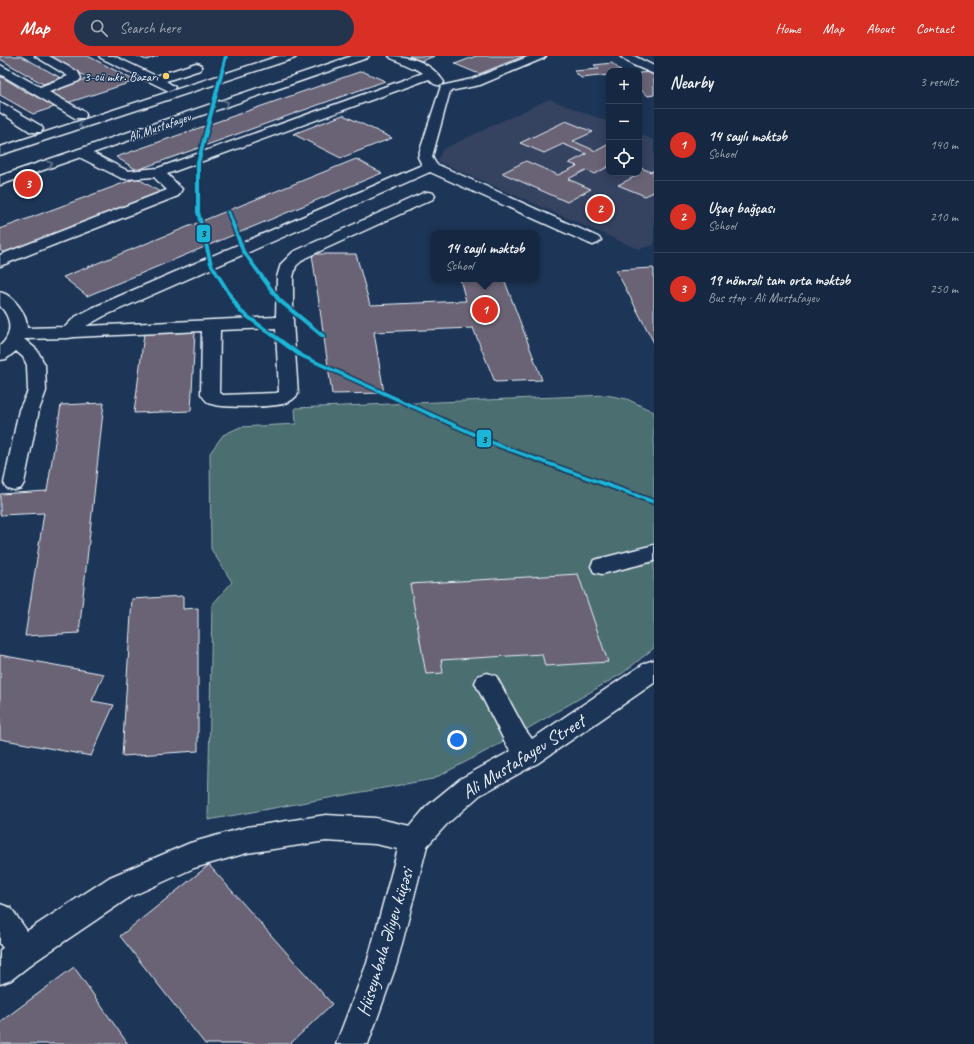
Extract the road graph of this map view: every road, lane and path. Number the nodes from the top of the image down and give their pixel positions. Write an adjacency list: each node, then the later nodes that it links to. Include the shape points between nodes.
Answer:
1 (41, 56): 18 (main road, via 75,78)
2 (105, 56): 15 (main road)
3 (266, 56): 13 (main road)
4 (291, 56): 24 (main road, Ali Mustafayev, one-way to 24)
5 (328, 56): 21 (main road, Ali Mustafayev)
6 (363, 56): 25 (main road, Ali Mustafayev, one-way to 6)
7 (395, 56): 14 (main road)
8 (540, 56): 17 (main road, via 476,82)
9 (626, 56): 12 (main road)
10 (198, 62): 13 (main road); 15 (main road)
11 (0, 69): 18 (main road)
12 (654, 70)
13 (211, 73): 16 (main road)
14 (432, 74): 17 (main road); 27 (main road)
15 (156, 80): 16 (main road)
16 (169, 87): 20 (main road)
17 (445, 89): 26 (main road, via 426,157)
18 (38, 91): 20 (main road)
19 (0, 107): 22 (main road)
20 (80, 115): 22 (main road)
21 (149, 116)
22 (36, 129): 23 (main road)
23 (0, 141)
24 (0, 151)
25 (82, 153): 27 (main road, via 126,176); 28 (main road, Ali Mustafayev, one-way to 25)
26 (430, 167): 30 (main road); 35 (main road, via 98,312 81,321)
27 (160, 172): 31 (main road, via 175,189 173,193)
28 (0, 181)
29 (428, 196): 33 (main road, via 299,255 289,264 285,277)
30 (593, 240)
31 (0, 261)
32 (0, 298): 36 (main road, via 18,319)
33 (284, 322): 34 (main road); 34 (main road, via 289,394 273,399 222,401 216,400 210,394)
34 (212, 326): 35 (main road)
35 (68, 333): 36 (main road)
36 (17, 338): 37 (main road); 38 (main road, via 31,354 36,365 37,391 29,410)
37 (0, 356)
38 (14, 483)
39 (654, 553): 40 (main road)
40 (602, 566)
41 (654, 670): 43 (main road, Ali Mustafayev Street)
42 (487, 683): 43 (main road, via 515,736)
43 (529, 755): 44 (main road, Ali Mustafayev Street, via 470,787 436,816)
44 (415, 840): 46 (main road, via 375,831 326,828 240,842 190,856 120,887); 48 (main road, Hüseynbala Əliyev küçəsi, via 382,963)
45 (0, 918): 46 (main road)
46 (23, 951): 47 (main road)
47 (0, 969)
48 (352, 1044)

